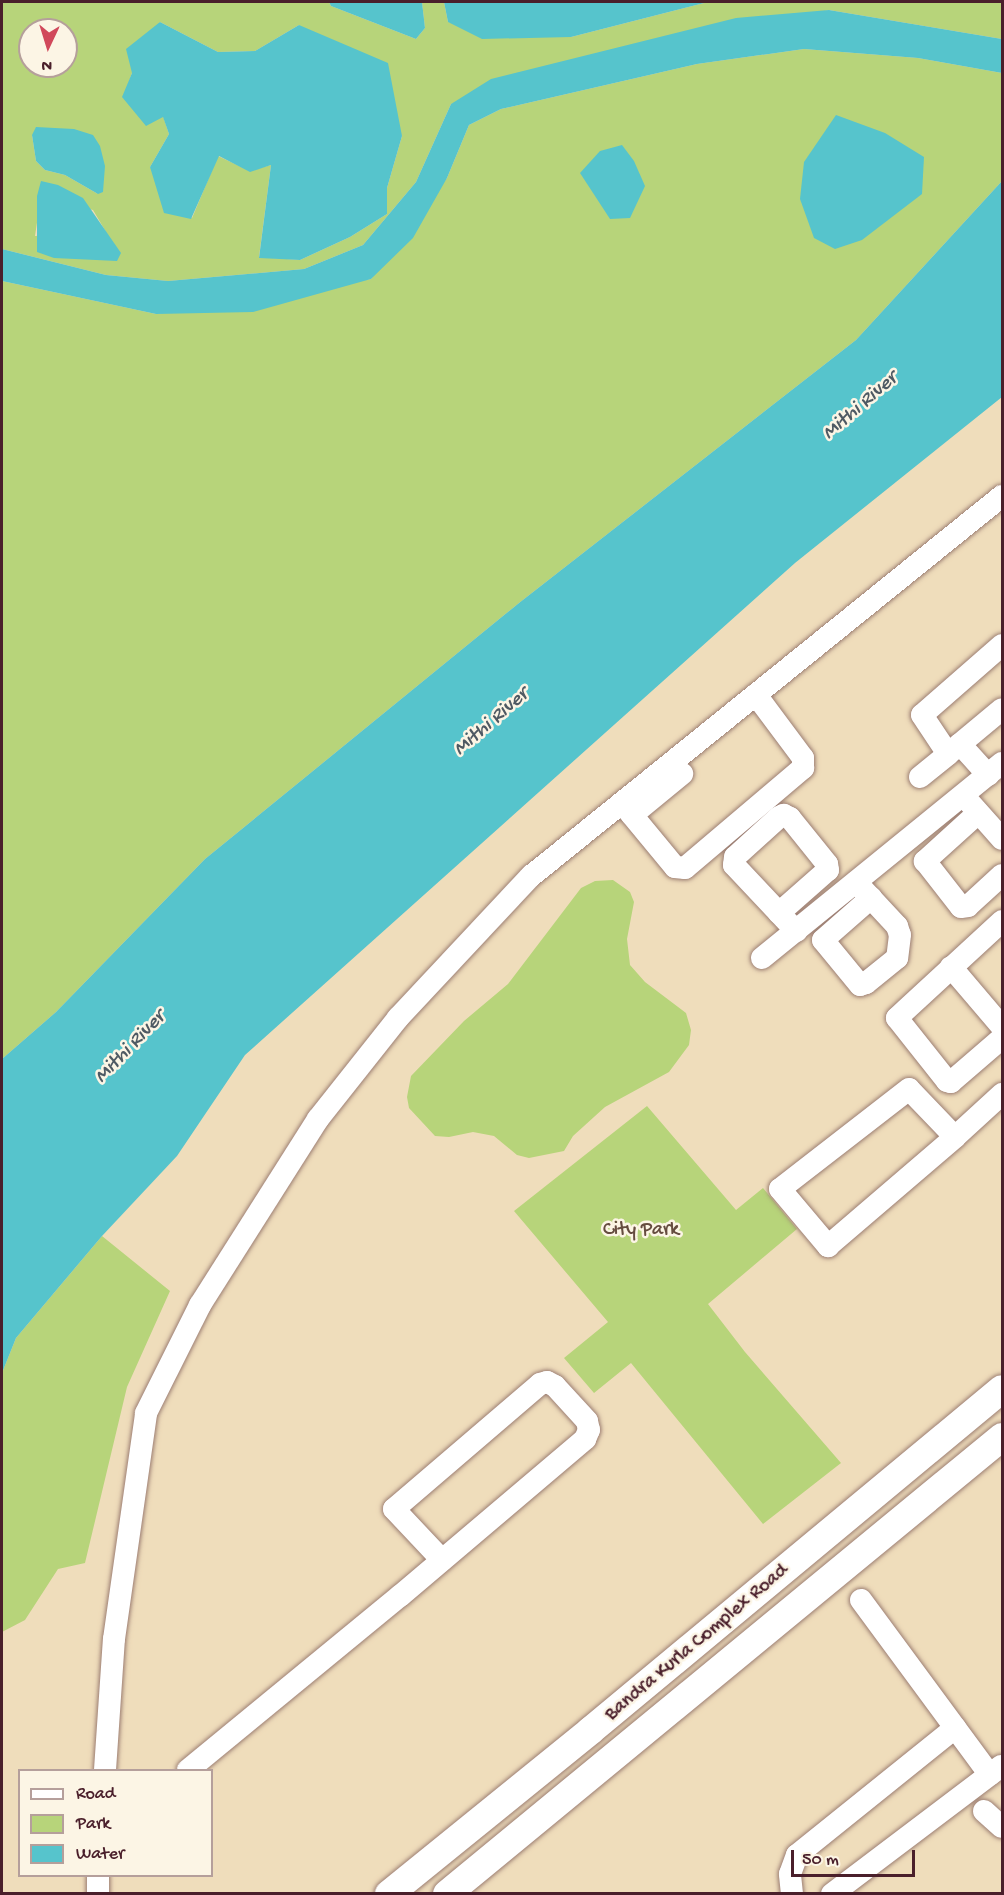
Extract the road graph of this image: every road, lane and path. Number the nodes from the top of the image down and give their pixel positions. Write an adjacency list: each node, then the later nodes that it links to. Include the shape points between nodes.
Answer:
1 (1002, 496): 3 (street)
2 (1002, 645): 5 (street, via 922,715)
3 (760, 701): 9 (street); 9 (street, via 802,758 803,768 685,868 675,867)
4 (1002, 709): 5 (street)
5 (954, 749): 6 (street); 7 (street)
6 (995, 769): 8 (street)
7 (920, 777)
8 (963, 795): 10 (street); 15 (street, via 863,890)
9 (627, 809): 27 (street, via 531,876 398,1018 318,1119 200,1305 146,1413 113,1647)
10 (978, 813): 11 (street); 12 (street, via 925,861 961,907 968,906)
11 (1002, 839)
12 (1002, 875)
13 (779, 913): 15 (street)
14 (1002, 921): 17 (street)
15 (796, 931): 16 (street)
16 (762, 958)
17 (951, 967): 18 (street); 19 (street, via 899,1013 898,1022 951,1082)
18 (1002, 1027)
19 (1002, 1038)
20 (1002, 1094): 21 (street)
21 (955, 1137): 21 (street, via 909,1089 780,1189 828,1246)
22 (1002, 1389): 34 (main road, Bandra Kurla Complex Road)
23 (1002, 1437): 35 (main road, Bandra Kurla Complex Road)
24 (442, 1560): 24 (street, via 585,1439 587,1421 555,1386 540,1384 394,1509); 28 (street)
25 (861, 1600): 26 (street)
26 (955, 1728): 29 (street); 36 (street, via 797,1855 790,1874)
27 (105, 1769)
28 (189, 1769)
29 (996, 1770): 37 (street)
30 (984, 1810): 31 (street)
31 (1002, 1827)
32 (99, 1877): 33 (street)
33 (98, 1893)
34 (388, 1893)
35 (447, 1893)
36 (792, 1893)
37 (832, 1893)

